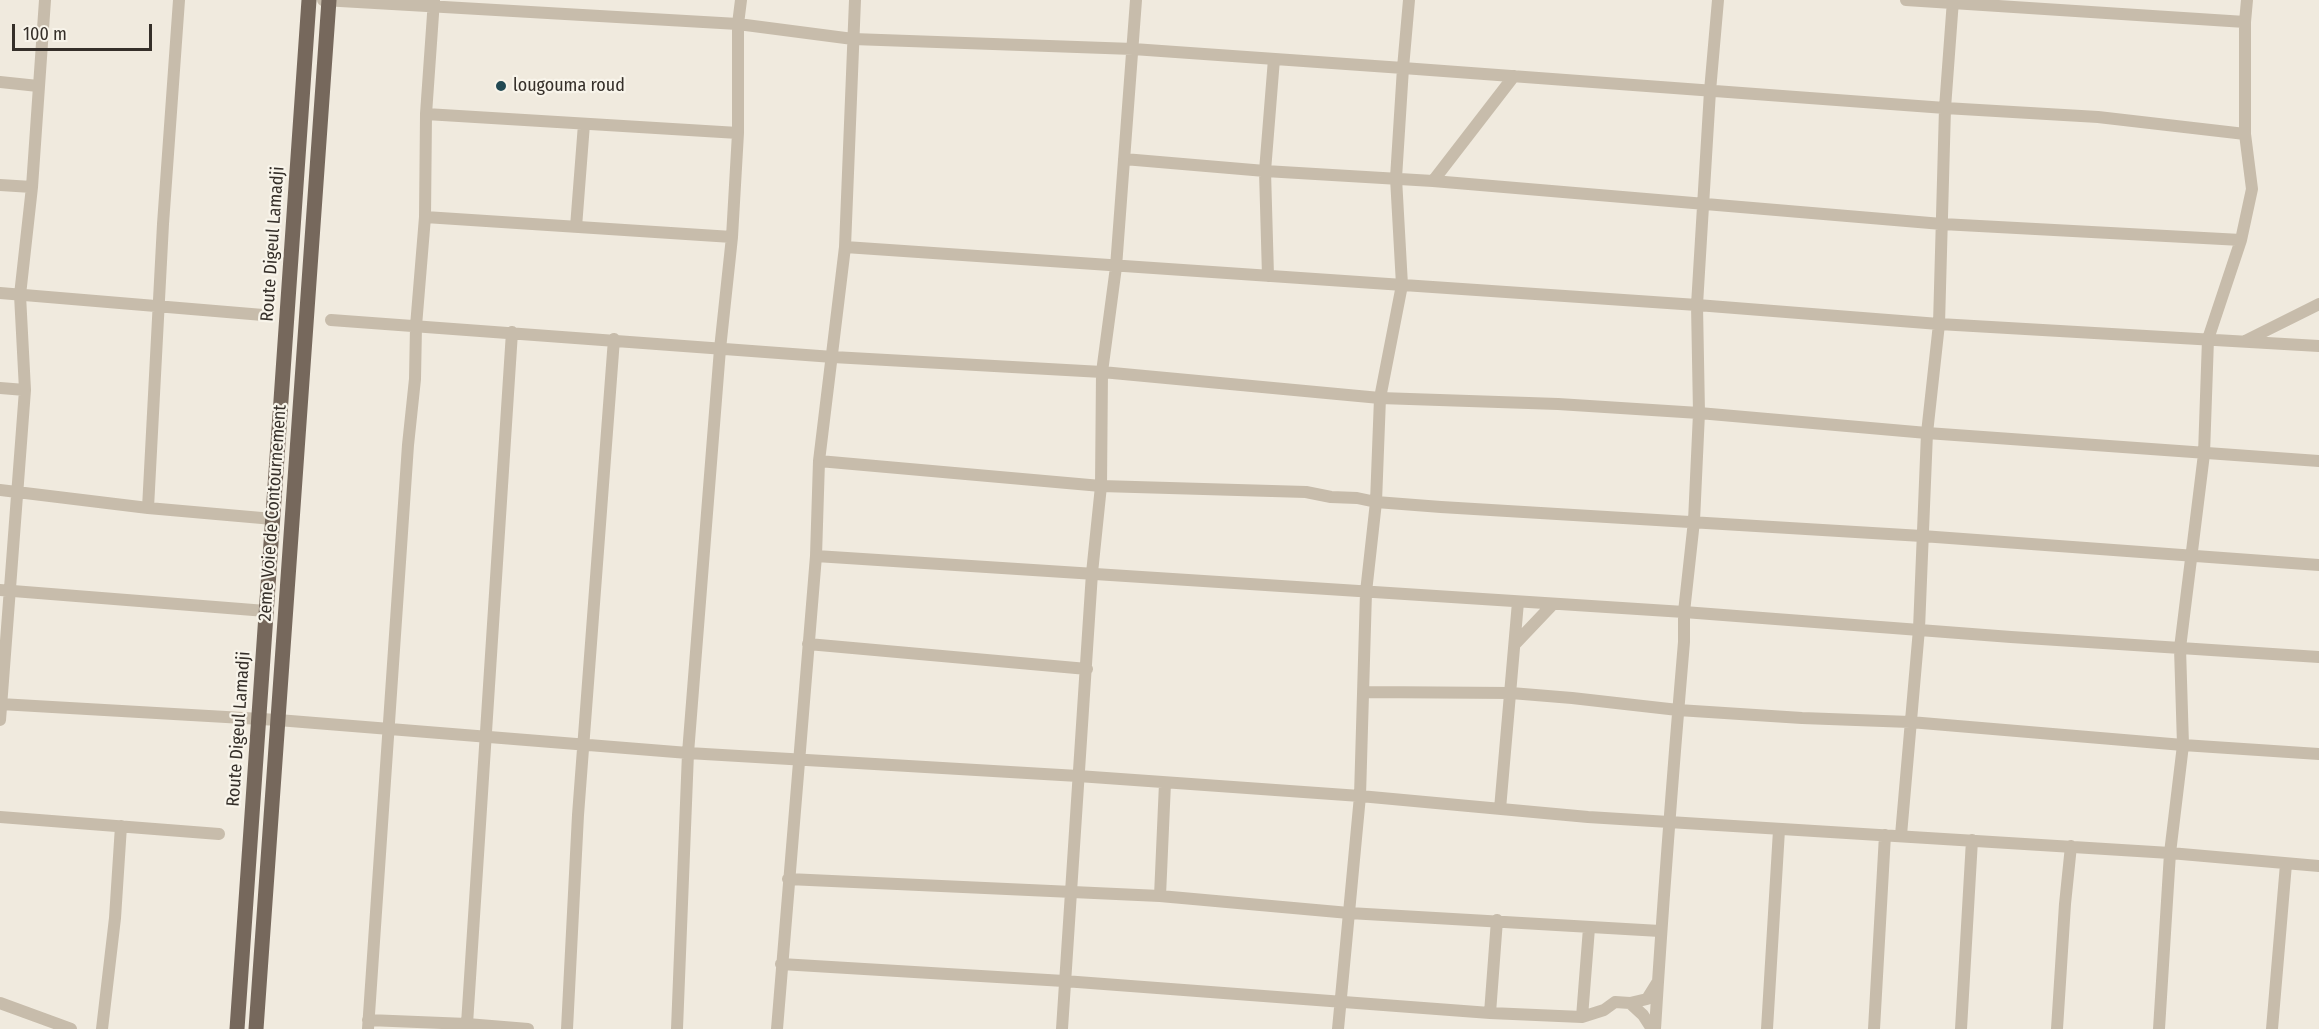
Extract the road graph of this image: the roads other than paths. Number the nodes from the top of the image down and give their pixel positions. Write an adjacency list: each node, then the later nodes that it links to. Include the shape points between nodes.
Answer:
1 (45, 0): 23 (street)
2 (179, 0): 50 (street)
3 (309, 0): 76 (main road, Route Digeul Lamadji)
4 (323, 0): 5 (street)
5 (329, 0): 14 (street); 101 (main road, 2eme Voie de Contournement)
6 (741, 0): 16 (street)
7 (855, 0): 17 (street)
8 (1136, 0): 18 (street)
9 (1409, 0): 20 (street)
10 (1718, 0): 24 (street)
11 (1906, 0): 13 (street)
12 (2247, 0): 15 (street)
13 (1953, 2): 15 (street); 25 (street)
14 (434, 3): 16 (street); 26 (street)
15 (2245, 22): 29 (street)
16 (738, 24): 17 (street); 28 (street)
17 (852, 39): 18 (street); 42 (street)
18 (1133, 49): 19 (street); 30 (street)
19 (1274, 59): 20 (street); 31 (street)
20 (1403, 68): 21 (street); 32 (street)
21 (1514, 76): 24 (street); 33 (street)
22 (0, 82): 23 (street)
23 (38, 86): 35 (street)
24 (1710, 91): 25 (street); 36 (street)
25 (1945, 108): 29 (street, via 2098,117); 38 (street)
26 (426, 114): 27 (street); 37 (street)
27 (584, 124): 28 (street); 39 (street)
28 (738, 133): 40 (street)
29 (2245, 135): 41 (street, via 2252,189)
30 (1124, 159): 31 (street); 43 (street)
31 (1265, 171): 32 (street); 44 (street)
32 (1396, 178): 33 (street); 45 (street)
33 (1433, 181): 36 (street)
34 (0, 185): 35 (street)
35 (32, 187): 47 (street)
36 (1703, 203): 38 (street); 49 (street)
37 (425, 217): 39 (street); 54 (street)
38 (1942, 224): 41 (street); 53 (street)
39 (576, 227): 40 (street)
40 (732, 237): 60 (street)
41 (2241, 240): 57 (street)
42 (845, 247): 43 (street); 61 (street)
43 (1116, 267): 44 (street); 62 (street)
44 (1268, 276): 45 (street)
45 (1402, 285): 49 (street); 65 (street)
46 (0, 293): 47 (street)
47 (20, 295): 50 (street); 64 (street)
48 (2319, 304): 58 (street)
49 (1697, 305): 53 (street); 66 (street)
50 (159, 306): 51 (street); 75 (street)
51 (263, 315)
52 (331, 320): 54 (street)
53 (1939, 324): 57 (street); 67 (street)
54 (416, 326): 55 (street); 103 (street)
55 (512, 332): 56 (street); 104 (street)
56 (614, 339): 60 (street); 105 (street)
57 (2208, 339): 58 (street); 68 (street)
58 (2244, 342): 59 (street)
59 (2319, 346)
60 (720, 349): 61 (street); 107 (street)
61 (833, 357): 62 (street); 69 (street)
62 (1102, 372): 65 (street); 71 (street)
63 (0, 388): 64 (street)
64 (26, 390): 73 (street)
65 (1380, 398): 66 (street); 74 (street)
66 (1700, 413): 67 (street); 77 (street)
67 (1927, 433): 68 (street); 78 (street)
68 (2204, 454): 70 (street); 80 (street)
69 (819, 461): 71 (street); 79 (street)
70 (2319, 461)
71 (1101, 486): 74 (street, via 1306,492); 82 (street)
72 (0, 490): 73 (street)
73 (17, 491): 75 (street); 83 (street)
74 (1376, 502): 77 (street); 84 (street)
75 (148, 508): 76 (street)
76 (273, 519): 87 (main road, Route Digeul Lamadji)
77 (1694, 521): 78 (street); 88 (street)
78 (1922, 536): 80 (street); 89 (street)
79 (816, 556): 82 (street); 90 (street)
80 (2193, 557): 81 (street); 92 (street)
81 (2319, 565)
82 (1092, 573): 84 (street); 94 (street)
83 (5, 590): 87 (street); 97 (street)
84 (1366, 592): 85 (street); 95 (street)
85 (1518, 602): 86 (street); 91 (street)
86 (1553, 604): 88 (street); 91 (street)
87 (266, 610): 100 (main road, Route Digeul Lamadji)
88 (1684, 612): 89 (street); 98 (street)
89 (1919, 629): 92 (street); 102 (street)
90 (808, 644): 94 (street); 109 (street)
91 (1515, 644): 96 (street)
92 (2180, 648): 93 (street); 106 (street)
93 (2319, 657)
94 (1087, 669): 110 (street)
95 (1364, 692): 96 (street); 112 (street)
96 (1511, 693): 98 (street); 113 (street)
97 (1, 704): 99 (street); 100 (street)
98 (1678, 710): 102 (street); 115 (street)
99 (0, 720)
100 (259, 720): 101 (street); 145 (main road, Route Digeul Lamadji)
101 (278, 720): 103 (street); 146 (main road, 2eme Voie de Contournement)
102 (1910, 722): 106 (street); 120 (street)
103 (388, 729): 104 (street); 142 (street)
104 (485, 736): 105 (street); 141 (street)
105 (584, 744): 107 (street); 148 (street)
106 (2183, 745): 108 (street); 123 (street)
107 (688, 753): 109 (street); 149 (street)
108 (2319, 754)
109 (800, 759): 110 (street); 126 (street)
110 (1078, 776): 111 (street); 127 (street)
111 (1165, 783): 112 (street); 128 (street)
112 (1360, 796): 113 (street); 129 (street)
113 (1500, 809): 115 (street)
114 (0, 817): 116 (street)
115 (1670, 822): 117 (street); 132 (street)
116 (121, 826): 118 (street); 144 (street)
117 (1779, 830): 119 (street); 154 (street)
118 (219, 834)
119 (1885, 835): 120 (street); 155 (street)
120 (1901, 835): 121 (street)
121 (1971, 840): 122 (street); 156 (street)
122 (2071, 846): 123 (street); 157 (street)
123 (2170, 853): 124 (street); 158 (street)
124 (2286, 864): 125 (street); 159 (street)
125 (2319, 866)
126 (788, 879): 127 (street); 133 (street)
127 (1070, 891): 128 (street); 134 (street)
128 (1160, 896): 129 (street)
129 (1348, 913): 130 (street); 137 (street)
130 (1497, 920): 131 (street); 139 (street)
131 (1589, 928): 132 (street); 140 (street)
132 (1660, 931): 135 (street)
133 (781, 964): 134 (street); 150 (street)
134 (1065, 981): 137 (street); 151 (street)
135 (1658, 982): 138 (street, via 1647,999); 153 (street)
136 (0, 1003): 143 (street)
137 (1340, 1003): 139 (street); 152 (street)
138 (1630, 1003): 140 (street, via 1615,1002); 153 (street)
139 (1490, 1014): 140 (street)
140 (1582, 1017)
141 (467, 1024): 142 (street); 147 (street)
142 (368, 1025)
143 (71, 1029)
144 (102, 1029)
145 (237, 1029)
146 (256, 1029)
147 (528, 1029)
148 (567, 1029)
149 (676, 1029)
150 (777, 1029)
151 (1062, 1029)
152 (1338, 1029)
153 (1653, 1029)
154 (1767, 1029)
155 (1874, 1029)
156 (1961, 1029)
157 (2057, 1029)
158 (2159, 1029)
159 (2272, 1029)

